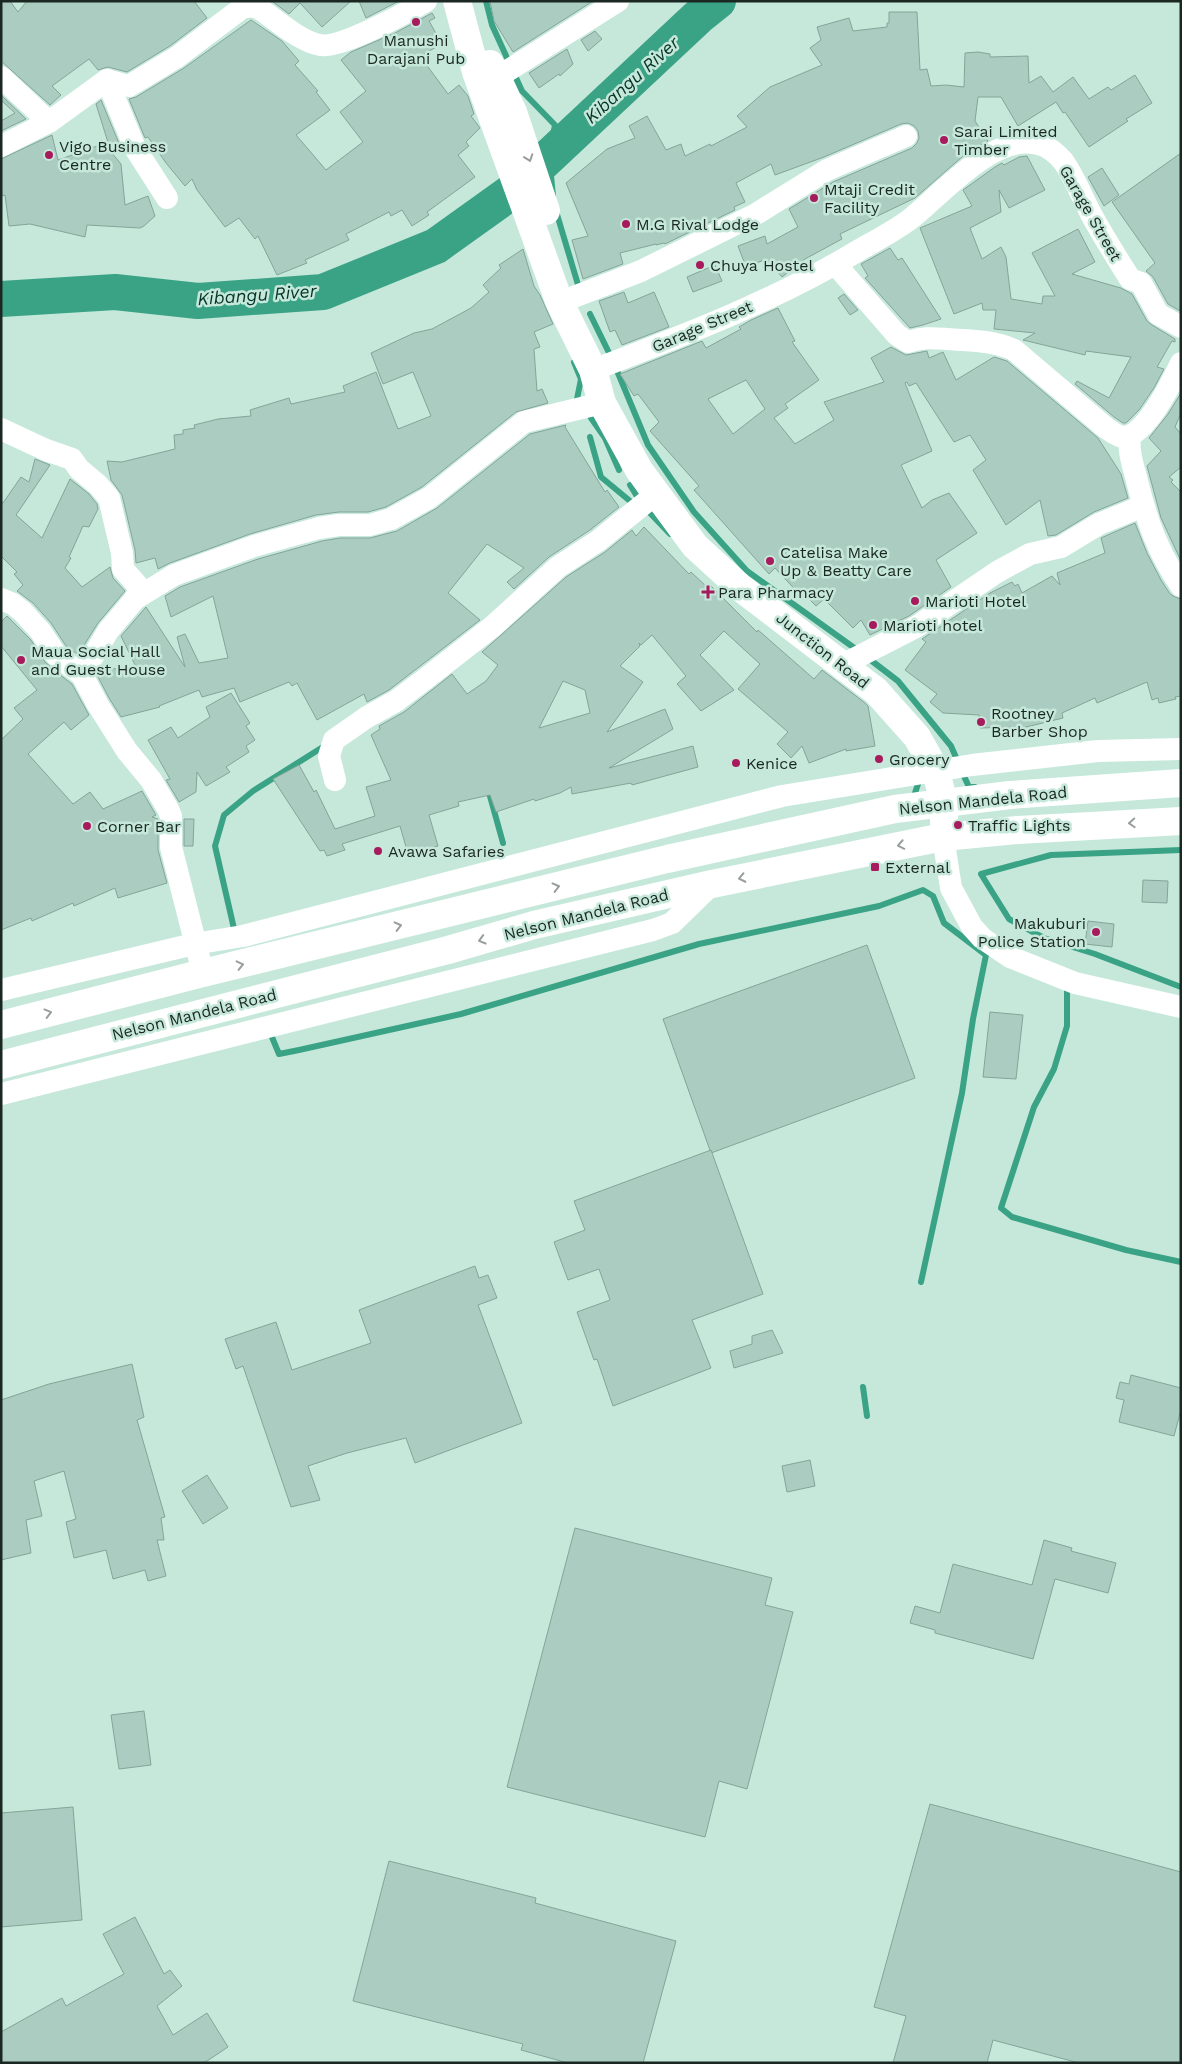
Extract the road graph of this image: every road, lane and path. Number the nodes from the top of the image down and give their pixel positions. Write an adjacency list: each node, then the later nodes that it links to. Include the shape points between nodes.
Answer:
1 (426, 1): 6 (street, via 347,40 319,45 260,9 247,6 129,86)
2 (618, 1): 5 (street)
3 (458, 5): 5 (main road, via 475,29); 7 (main road, via 476,72)
4 (1, 77): 8 (street)
5 (496, 78): 7 (main road)
6 (108, 80): 8 (street); 11 (street, via 135,148)
7 (504, 116): 12 (main road)
8 (49, 122): 10 (street)
9 (906, 136): 14 (street, via 827,170 756,214 641,271)
10 (1, 146)
11 (167, 198)
12 (536, 210): 14 (main road, Junction Road); 16 (main road, Junction Road, via 559,301)
13 (836, 265): 15 (street, Garage Street, via 909,220 955,180 997,150 1015,144 1041,145 1063,162 1130,279 1141,283 1161,317); 18 (street, Garage Street, via 795,287 683,336); 21 (street, via 897,335 908,342 922,337 980,340 1014,350 1106,428 1119,436)
14 (571, 298): 16 (main road, Junction Road)
15 (1181, 327)
16 (573, 331): 18 (main road, Junction Road)
17 (1181, 363): 21 (street, via 1152,414)
18 (593, 370): 19 (main road, Junction Road)
19 (602, 403): 22 (main road, Junction Road); 25 (street, via 524,422 428,498 391,519 370,525 319,528 254,546 174,575)
20 (1, 429): 25 (street, via 72,459 109,498 123,569 138,586)
21 (1130, 436): 23 (street, via 1130,457)
22 (656, 494): 27 (main road, Junction Road, via 695,546 741,588); 31 (street, via 598,541 558,566 492,627 424,680 334,740 329,756)
23 (1143, 506): 24 (street, via 1165,563); 27 (street, via 1099,524 1061,547 1030,554 997,572 916,627)
24 (1181, 586)
25 (135, 599): 28 (street, via 108,631)
26 (1, 600): 28 (street, via 23,612 56,656)
27 (842, 665): 30 (main road, Junction Road, via 876,691 918,737)
28 (82, 675): 37 (street, via 127,751 152,780 168,809 172,822 171,847)
29 (1181, 749): 30 (street, via 1098,751)
30 (936, 771): 33 (main road, Junction Road); 37 (street, via 782,796 243,936)
31 (335, 780)
32 (1181, 783): 33 (main road, Nelson Mandela Road, via 1010,794)
33 (944, 804): 35 (main road, Junction Road); 38 (main road, Nelson Mandela Road, one-way to 33, via 667,859 895,810)
34 (1181, 821): 35 (main road, Nelson Mandela Road, one-way to 35)
35 (943, 837): 36 (main road, Nelson Mandela Road, one-way to 36); 40 (street, via 951,888 972,926 982,938 1010,958 1075,983)
36 (712, 884): 42 (main road, Nelson Mandela Road, one-way to 42, via 534,924 448,950); 43 (street, via 672,923 652,930)
37 (194, 944): 38 (street); 39 (street)
38 (203, 973): 41 (main road, Nelson Mandela Road, one-way to 38)
39 (1, 990)
40 (1181, 1007)
41 (1, 1025)
42 (1, 1065)
43 (1, 1094)

